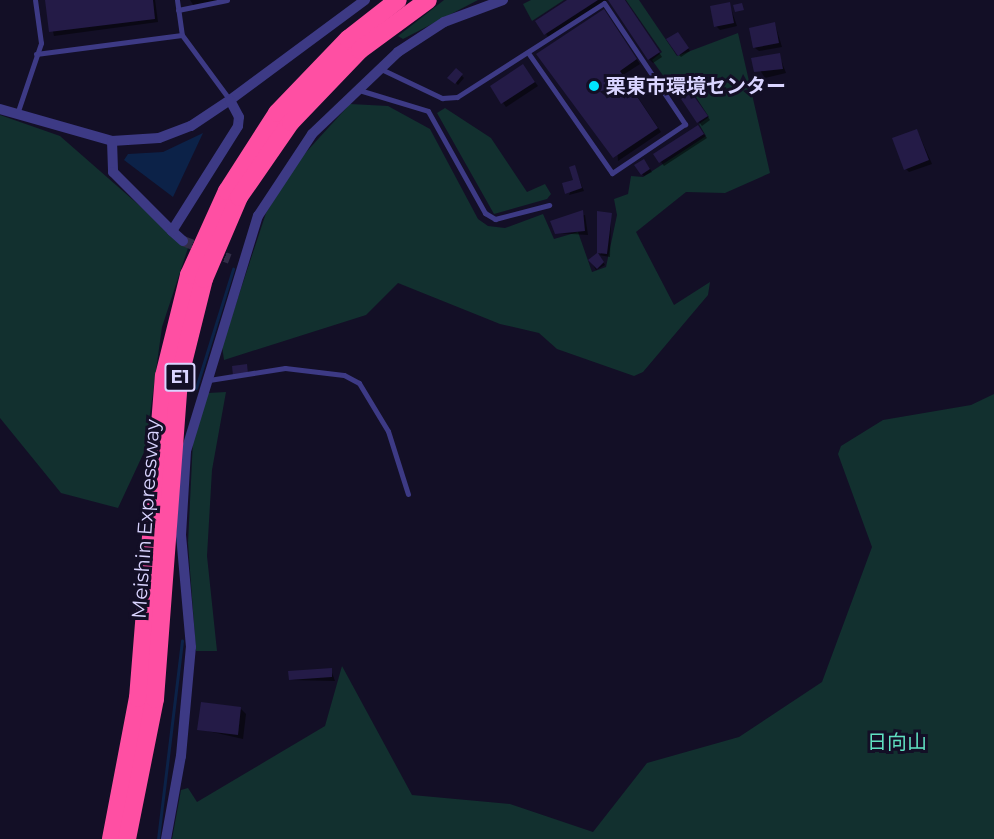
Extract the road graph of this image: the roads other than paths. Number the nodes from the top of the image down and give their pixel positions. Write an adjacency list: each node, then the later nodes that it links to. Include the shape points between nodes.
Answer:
1 (35, 0): 10 (lane, via 41,43)
2 (177, 0): 8 (lane)
3 (227, 0): 8 (lane)
4 (365, 0): 14 (street)
5 (398, 0): 25 (highway, Meishin Expressway / E1, via 348,39 277,113 227,190 189,275 164,376 138,698)
6 (428, 0): 26 (highway, Meishin Expressway / E1, via 360,50 291,122 239,197 204,279 179,379 155,699)
7 (503, 0): 12 (street, via 444,22)
8 (178, 10): 9 (lane)
9 (182, 34): 10 (lane); 14 (lane)
10 (36, 54): 16 (lane)
11 (529, 54): 11 (lane, via 604,3 685,124 612,173); 12 (lane, via 457,97 442,98)
12 (380, 68): 13 (street)
13 (357, 89): 18 (lane, via 429,111 485,213 495,219); 22 (street, via 312,134 274,186)
14 (230, 100): 17 (street, via 191,126 159,138); 19 (street, via 239,117 238,126)
15 (0, 109): 16 (street)
16 (17, 114): 17 (street)
17 (112, 141): 19 (street, via 113,172)
18 (549, 205)
19 (172, 231): 20 (street)
20 (183, 241)
21 (230, 259): 22 (street)
22 (240, 266): 23 (street)
23 (209, 380): 24 (lane, via 285,368 344,375 359,383 388,431); 27 (street, via 186,451 181,535 192,647 181,756)
24 (408, 494)
25 (111, 839)
26 (127, 839)
27 (166, 839)

